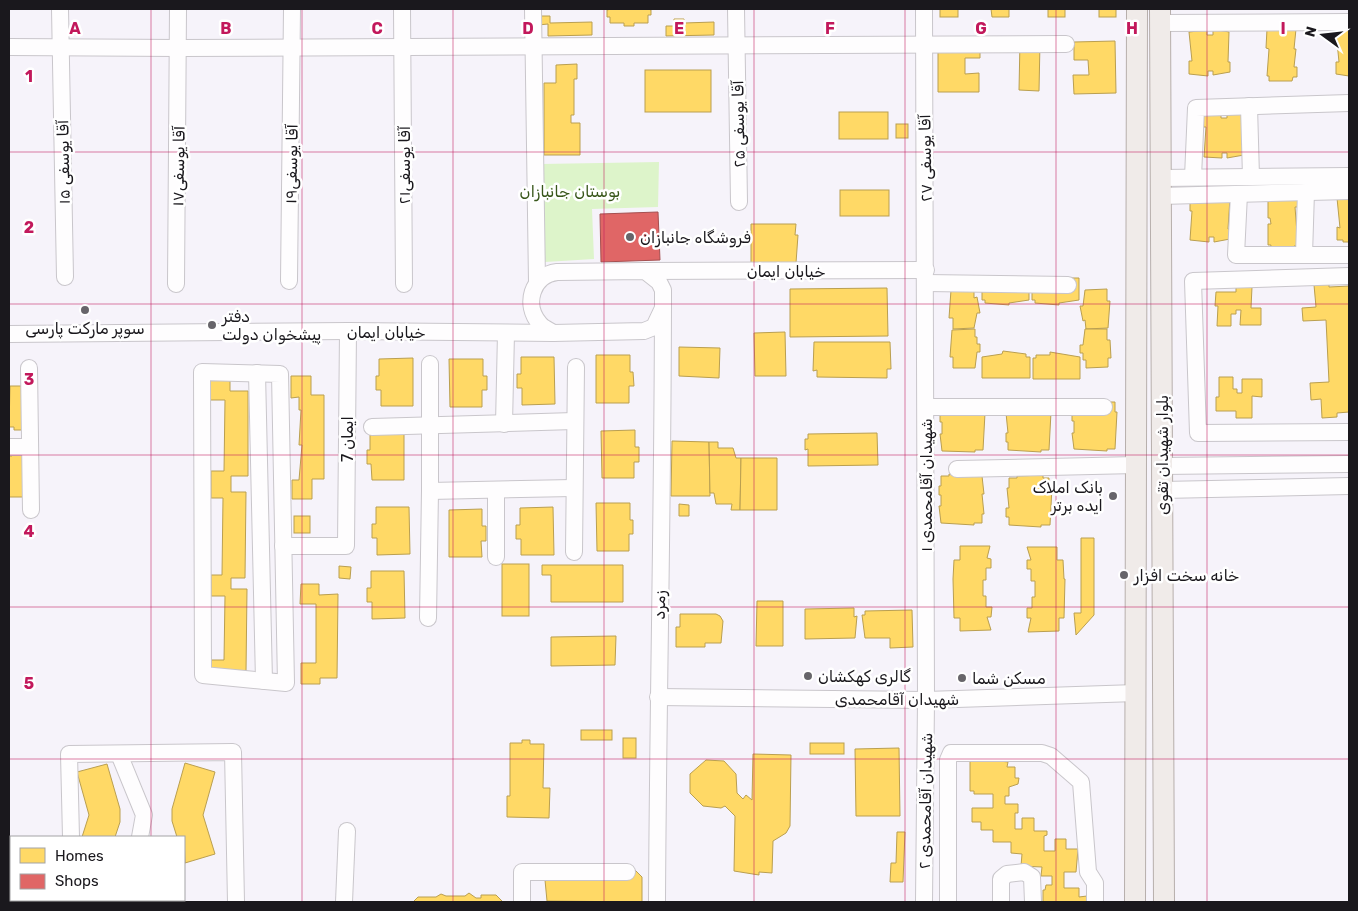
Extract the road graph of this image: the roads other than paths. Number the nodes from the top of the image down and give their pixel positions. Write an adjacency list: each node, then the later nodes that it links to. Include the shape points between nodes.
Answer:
1 (60, 9): 16 (street, آقا یوسفی ۱۵)
2 (178, 9): 19 (street, آقا یوسفی۱۷)
3 (292, 9): 13 (street, آقا یوسفی۱۹)
4 (402, 9): 17 (street, آقا یوسفی۲۱)
5 (533, 9): 18 (street)
6 (736, 9): 14 (street, آقا یوسفی ۲۵)
7 (924, 9): 12 (street, آقا یوسفی ۲۷)
8 (1136, 9): 64 (main road, بلوار شهیدان تقوی)
9 (1160, 16): 10 (street); 25 (main road, بلوار شهیدان تقوی)
10 (1349, 22)
11 (1066, 44): 12 (street)
12 (924, 45): 14 (street); 36 (street, آقا یوسفی ۲۷)
13 (293, 46): 17 (street); 19 (street); 37 (street, آقا یوسفی۱۹)
14 (736, 46): 18 (street); 29 (street, آقا یوسفی ۲۵)
15 (9, 47): 16 (street)
16 (61, 47): 19 (street); 35 (street, آقا یوسفی ۱۵)
17 (403, 47): 18 (street); 40 (street, آقا یوسفی۲۱)
18 (533, 47): 38 (street)
19 (179, 48): 39 (street, آقا یوسفی۱۷)
20 (1349, 103): 21 (street)
21 (1248, 106): 23 (street); 24 (street, via 1196,108)
22 (1349, 176): 23 (street)
23 (1251, 177): 24 (street)
24 (1193, 178): 25 (street)
25 (1161, 187): 28 (street); 65 (main road, بلوار شهیدان تقوی)
26 (1349, 191): 27 (street)
27 (1306, 192): 28 (street); 30 (street)
28 (1239, 194): 30 (street, via 1236,255)
29 (739, 202)
30 (1304, 255): 31 (street)
31 (1349, 255)
32 (645, 271): 33 (street, خیابان ایمان); 38 (street, خیابان ایمان, via 546,273); 42 (street, via 659,282)
33 (671, 271): 36 (street, خیابان ایمان); 42 (street, via 664,277)
34 (1349, 276): 60 (street, via 1194,281 1198,433)
35 (65, 277)
36 (926, 277): 41 (street, خیابان ایمان); 54 (street, شهیدان آقامحمدی ۱)
37 (289, 281)
38 (537, 282): 47 (street, via 531,304 534,316 541,326)
39 (176, 284)
40 (404, 284)
41 (1068, 285)
42 (663, 290): 43 (street, زمرد)
43 (663, 308): 45 (street, via 654,327); 49 (street, زمرد)
44 (348, 331): 46 (street, خیابان ایمان); 48 (street, خیابان ایمان); 73 (street, ایمان 7, via 346,546)
45 (644, 332): 47 (street, خیابان ایمان); 49 (street, via 656,340)
46 (506, 333): 47 (street, خیابان ایمان); 57 (street)
47 (553, 333)
48 (9, 334)
49 (664, 362): 80 (street, زمرد)
50 (430, 364): 58 (street)
51 (576, 367): 56 (street)
52 (29, 368): 62 (street)
53 (257, 374): 73 (street, via 280,374); 77 (street); 77 (street, via 202,372 202,675)
54 (926, 407): 55 (street); 81 (street, شهیدان آقامحمدی ۱)
55 (1104, 407)
56 (574, 422): 57 (street); 68 (street)
57 (504, 424): 58 (street)
58 (431, 426): 59 (street); 71 (street)
59 (372, 427)
60 (1349, 432)
61 (9, 447): 62 (street)
62 (30, 447): 72 (street)
63 (1349, 464): 65 (street)
64 (1136, 465): 66 (street); 78 (main road, بلوار شهیدان تقوی)
65 (1162, 466): 70 (main road, بلوار شهیدان تقوی)
66 (957, 468)
67 (1349, 486): 70 (street)
68 (573, 488): 69 (street); 74 (street)
69 (496, 490): 71 (street); 75 (street)
70 (1162, 490): 79 (main road, بلوار شهیدان تقوی)
71 (430, 491): 76 (street)
72 (31, 510)
73 (284, 546): 77 (street, via 286,683)
74 (574, 552)
75 (496, 558)
76 (428, 618)
77 (264, 681)
78 (1136, 693): 79 (main road); 81 (street, شهیدان آقامحمدی); 96 (main road, بلوار شهیدان تقوی)
79 (1163, 693): 97 (main road, بلوار شهیدان تقوی)
80 (658, 698): 81 (street, شهیدان آقامحمدی); 90 (street, زمرد)
81 (926, 700): 91 (street, شهیدان آقامحمدی ۲)
82 (119, 754): 84 (street, via 69,754); 85 (street, via 144,815); 87 (street, via 234,752)
83 (347, 831): 88 (street)
84 (71, 836)
85 (140, 836)
86 (627, 872): 89 (street, via 522,872)
87 (236, 902)
88 (344, 902)
89 (522, 902)
90 (657, 902)
91 (924, 902)
92 (948, 902): 95 (street, via 948,760 952,753 1051,756 1081,782 1088,872 1095,883)
93 (1001, 902): 94 (street, via 1002,879 1007,874 1024,872 1032,877)
94 (1033, 902)
95 (1095, 902)
96 (1135, 902)
97 (1164, 902)

